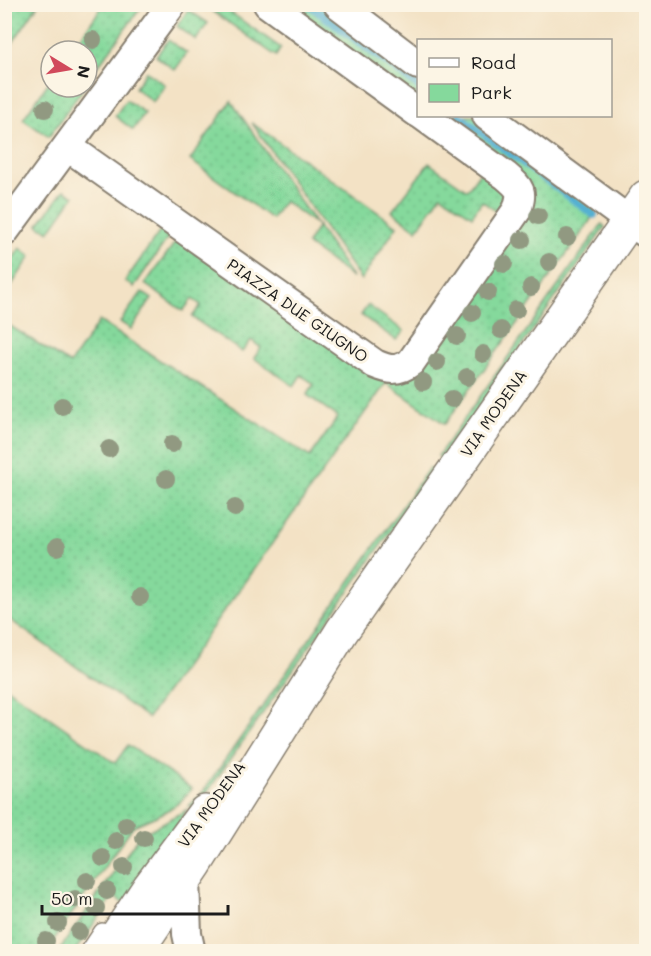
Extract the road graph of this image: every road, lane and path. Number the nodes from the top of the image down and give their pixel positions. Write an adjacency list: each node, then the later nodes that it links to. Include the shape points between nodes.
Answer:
1 (172, 4): 8 (street)
2 (268, 4): 5 (street)
3 (338, 4): 4 (street)
4 (417, 63)
5 (417, 111)
6 (424, 117): 8 (street, PIAZZA DUE GIUGNO, via 506,176 518,186 521,196 516,210 411,362 395,370 375,364)
7 (489, 117): 9 (street)
8 (68, 147): 10 (street)
9 (641, 217): 11 (main road, VIA MODENA)
10 (4, 232)
11 (342, 630): 12 (main road, VIA MODENA); 13 (main road, VIA MODENA)
12 (185, 879): 16 (main road, VIA MODENA); 17 (street)
13 (150, 886): 14 (lane, via 105,927); 15 (main road, VIA MODENA)
14 (88, 951)
15 (106, 951)
16 (136, 951)
17 (191, 951)

